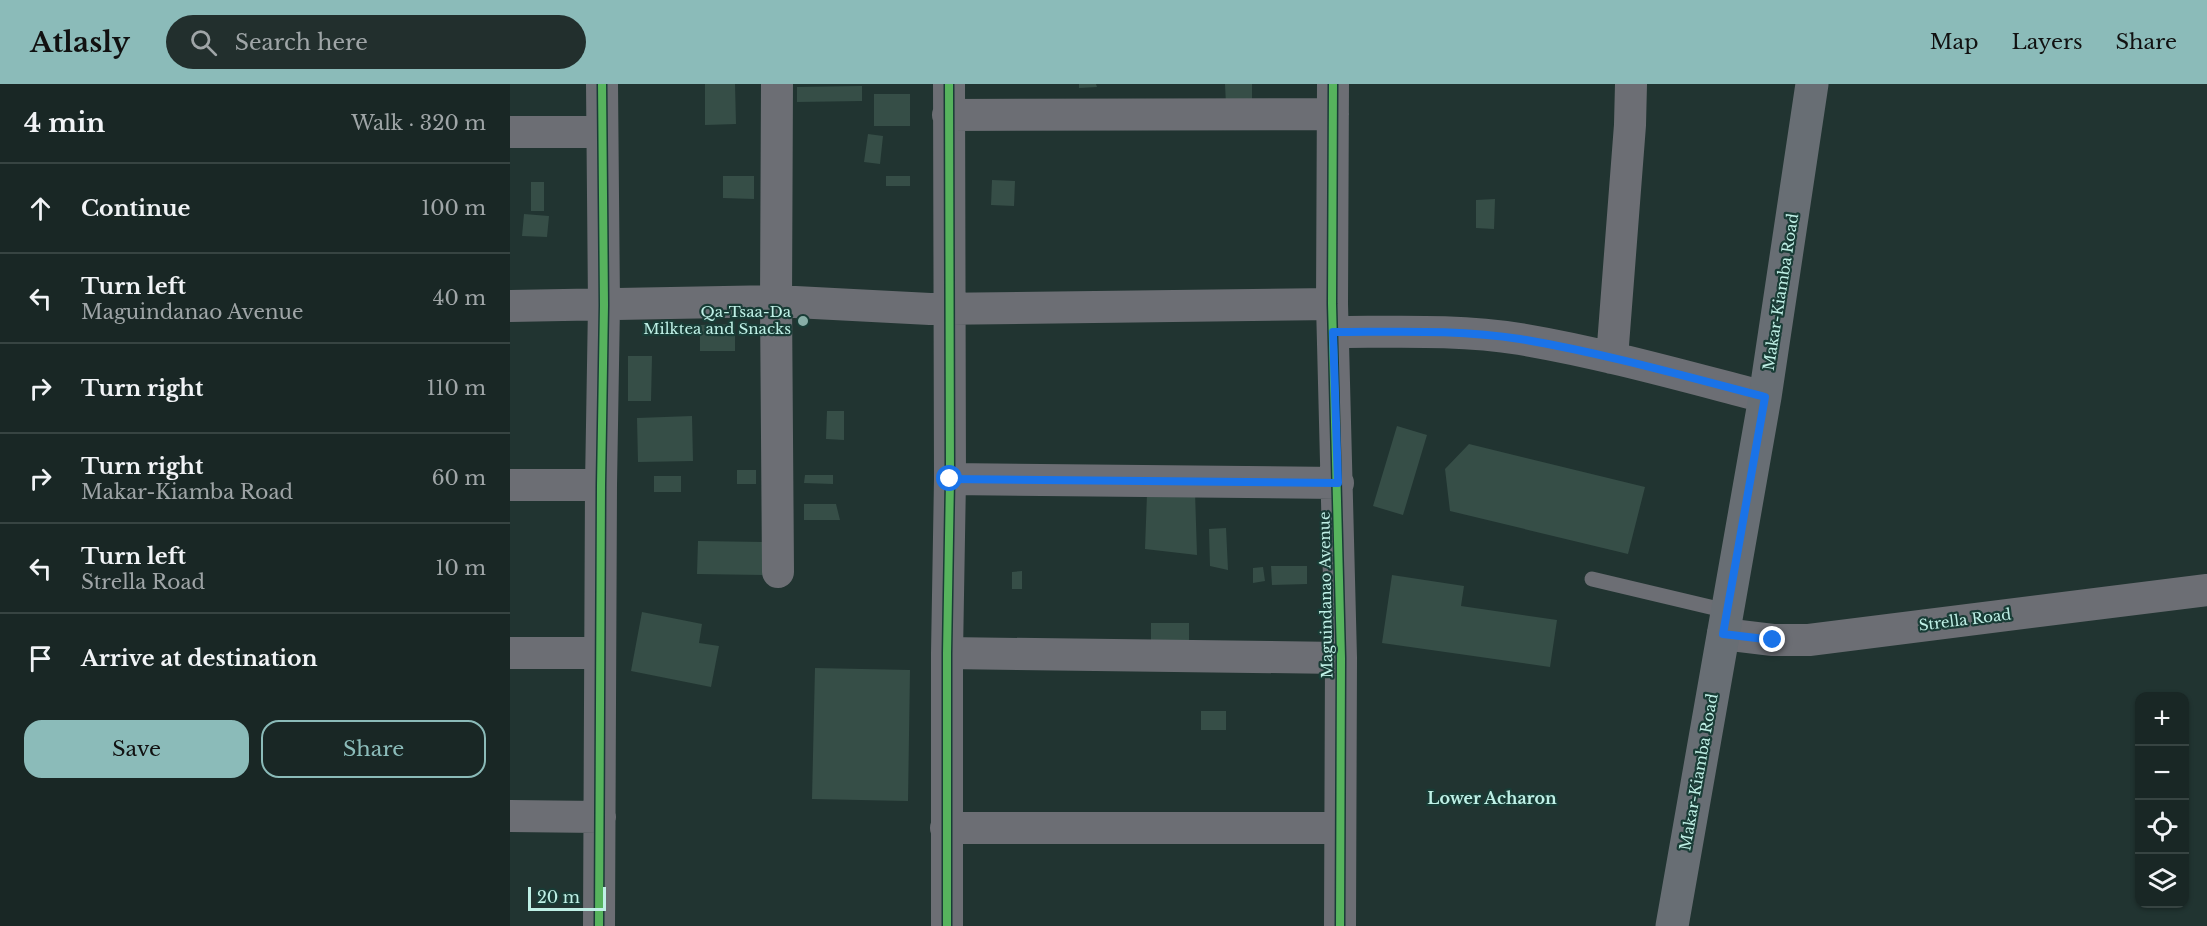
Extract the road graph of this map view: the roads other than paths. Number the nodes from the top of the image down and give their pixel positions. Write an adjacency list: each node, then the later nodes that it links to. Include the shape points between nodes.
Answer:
1 (602, 84): 9 (street)
2 (777, 84): 10 (street)
3 (949, 84): 7 (street)
4 (1631, 84): 15 (street)
5 (1812, 84): 16 (main road, Makar-Kiamba Road)
6 (1333, 99): 7 (street); 14 (street, Maguindanao Avenue)
7 (948, 115): 13 (street)
8 (510, 132): 9 (street)
9 (601, 132): 11 (street)
10 (776, 301): 11 (street); 13 (street); 21 (street)
11 (604, 305): 12 (street); 20 (street)
12 (510, 306)
13 (950, 309): 14 (street); 17 (street)
14 (1332, 318): 15 (street, via 1519,339); 18 (street, Maguindanao Avenue)
15 (1612, 358): 16 (street)
16 (1765, 397): 24 (main road, Makar-Kiamba Road)
17 (950, 479): 18 (street); 27 (street)
18 (1338, 483): 28 (street, Maguindanao Avenue)
19 (510, 485): 20 (street)
20 (601, 485): 26 (street)
21 (778, 572)
22 (1592, 579): 24 (lane)
23 (2207, 590): 24 (street, Strella Road, via 1809,640 1773,640)
24 (1725, 623): 36 (main road, Makar-Kiamba Road)
25 (510, 653): 26 (street)
26 (600, 653): 30 (street)
27 (947, 653): 28 (street); 31 (street)
28 (1341, 658): 32 (street, Maguindanao Avenue)
29 (510, 816): 30 (street)
30 (600, 817): 33 (street)
31 (946, 828): 32 (street); 34 (street)
32 (1340, 828): 35 (street, Maguindanao Avenue)
33 (599, 926)
34 (947, 926)
35 (1340, 926)
36 (1672, 926)

